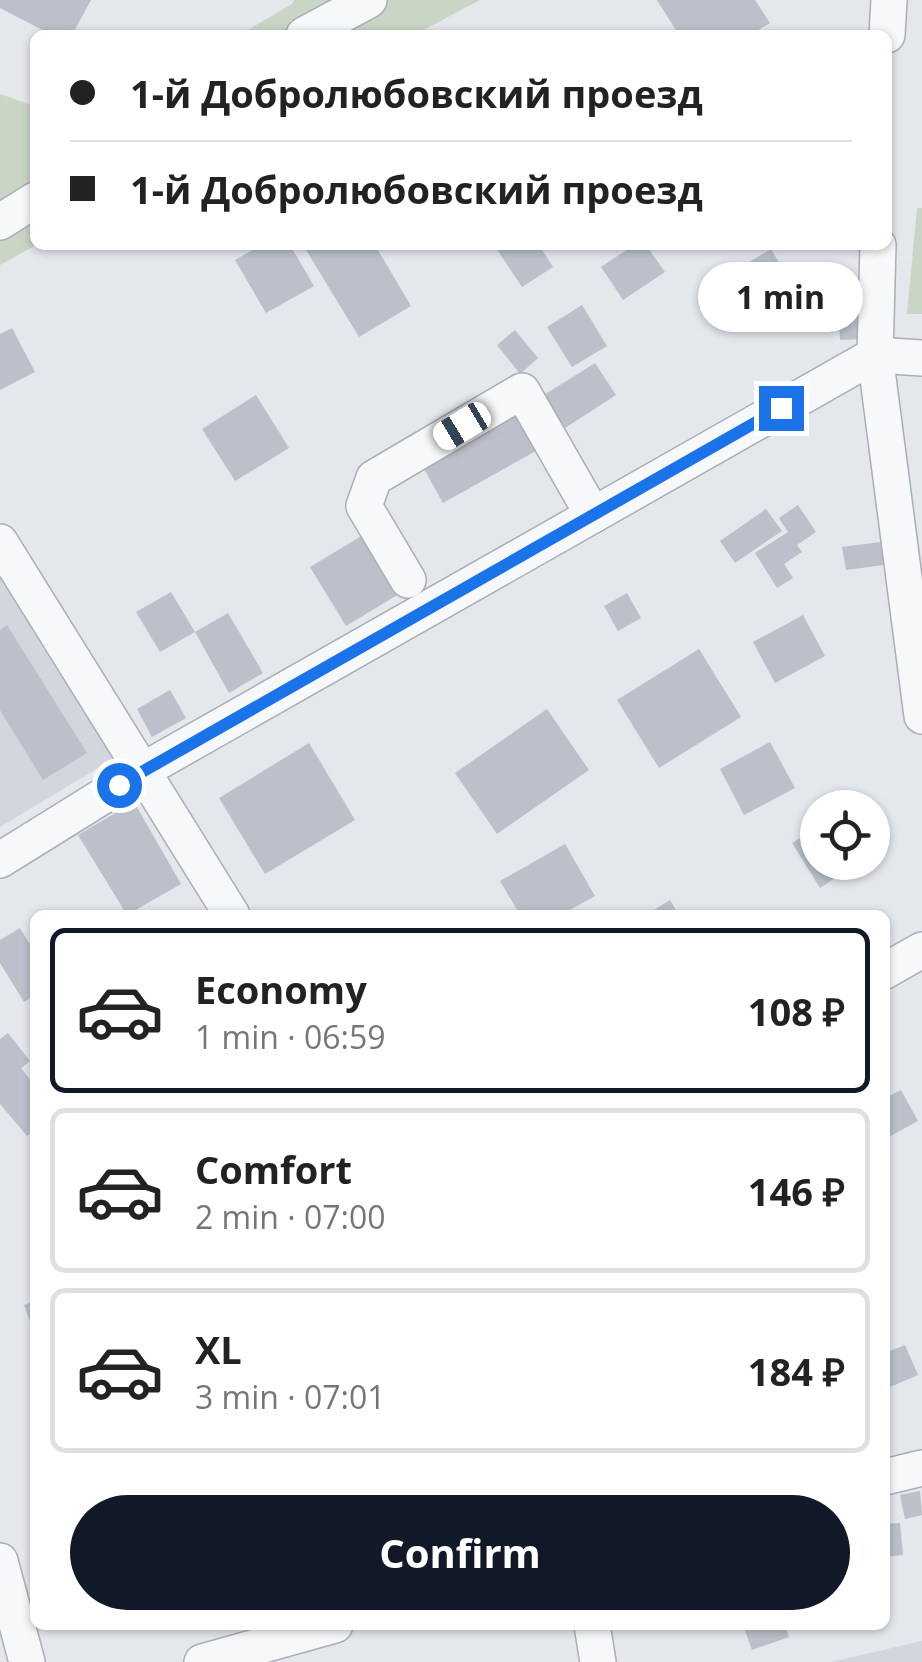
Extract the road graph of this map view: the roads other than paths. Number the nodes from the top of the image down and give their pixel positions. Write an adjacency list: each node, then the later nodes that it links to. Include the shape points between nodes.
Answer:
1 (369, 0): 3 (street)
2 (889, 0): 4 (street)
3 (313, 30)
4 (887, 30)
5 (30, 203): 6 (street)
6 (0, 222)
7 (878, 250): 8 (street)
8 (875, 355): 9 (street); 10 (street); 13 (street)
9 (922, 358)
10 (592, 515): 12 (street, via 522,391 374,478 364,506); 15 (street)
11 (0, 542): 15 (street)
12 (408, 580)
13 (914, 597): 14 (street)
14 (922, 716)
15 (144, 770): 16 (street); 17 (street)
16 (0, 860)
17 (229, 910)
18 (922, 950): 19 (street)
19 (890, 968)
20 (922, 1468): 21 (street)
21 (890, 1476)
22 (0, 1562): 25 (street)
23 (317, 1630): 26 (street)
24 (593, 1630): 27 (street)
25 (27, 1662)
26 (202, 1662)
27 (598, 1662)

